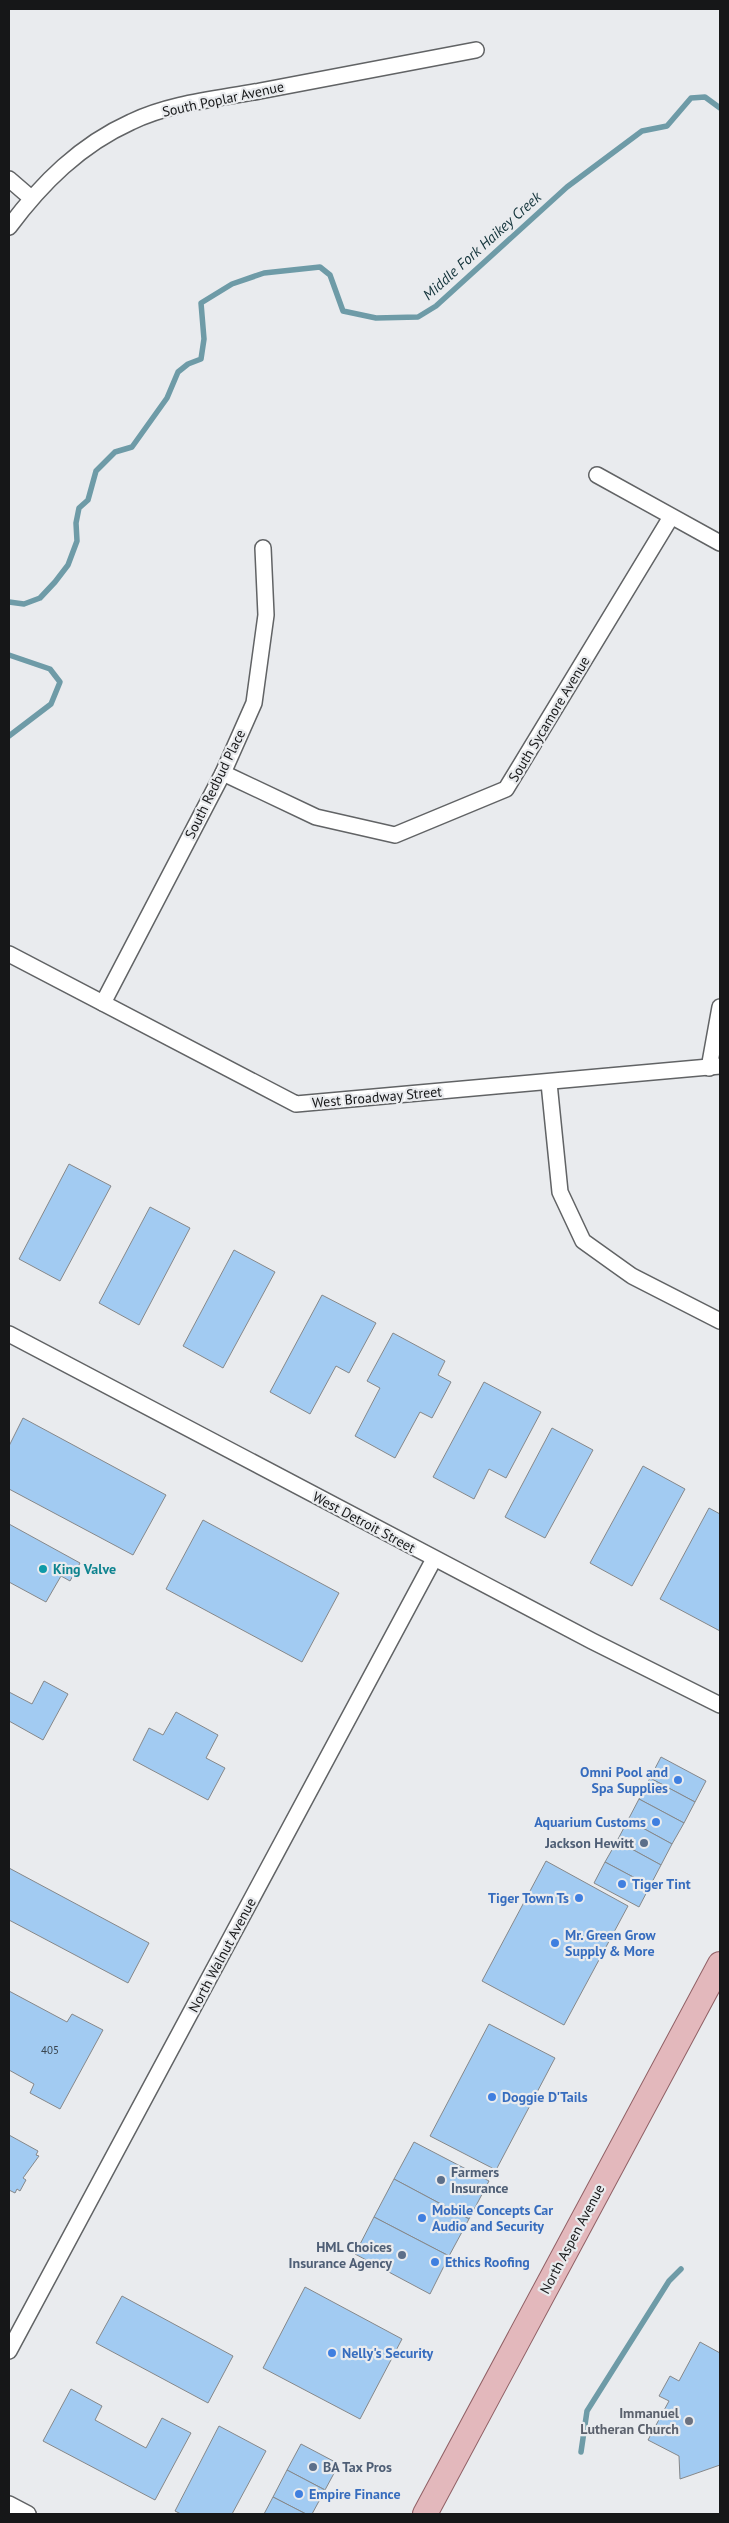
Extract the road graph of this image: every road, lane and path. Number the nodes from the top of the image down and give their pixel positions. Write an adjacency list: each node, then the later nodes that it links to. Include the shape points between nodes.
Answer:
1 (476, 50): 3 (street, South Poplar Avenue, via 197,103 132,121 102,137 63,166)
2 (9, 179): 3 (street)
3 (31, 198): 4 (street, South Poplar Avenue)
4 (9, 227)
5 (597, 475): 6 (street)
6 (671, 517): 7 (street); 9 (street, South Sycamore Avenue, via 506,789 395,835 316,817)
7 (720, 543)
8 (264, 548): 9 (street, South Redbud Place, via 266,615 254,703)
9 (223, 773): 11 (street, South Redbud Place)
10 (9, 954): 11 (street, West Broadway Street)
11 (103, 1003): 14 (street, West Broadway Street, via 296,1104)
12 (720, 1007): 13 (street)
13 (714, 1067): 14 (street, West Broadway Street)
14 (549, 1082): 15 (street, via 560,1192 583,1241 632,1276)
15 (720, 1321)
16 (9, 1334): 17 (street, West Detroit Street)
17 (434, 1559): 18 (street, West Detroit Street); 20 (street, North Walnut Avenue)
18 (720, 1705)
19 (720, 1964): 23 (main road, North Aspen Avenue)
20 (9, 2351)
21 (9, 2504): 22 (street)
22 (28, 2514)
23 (425, 2514)

